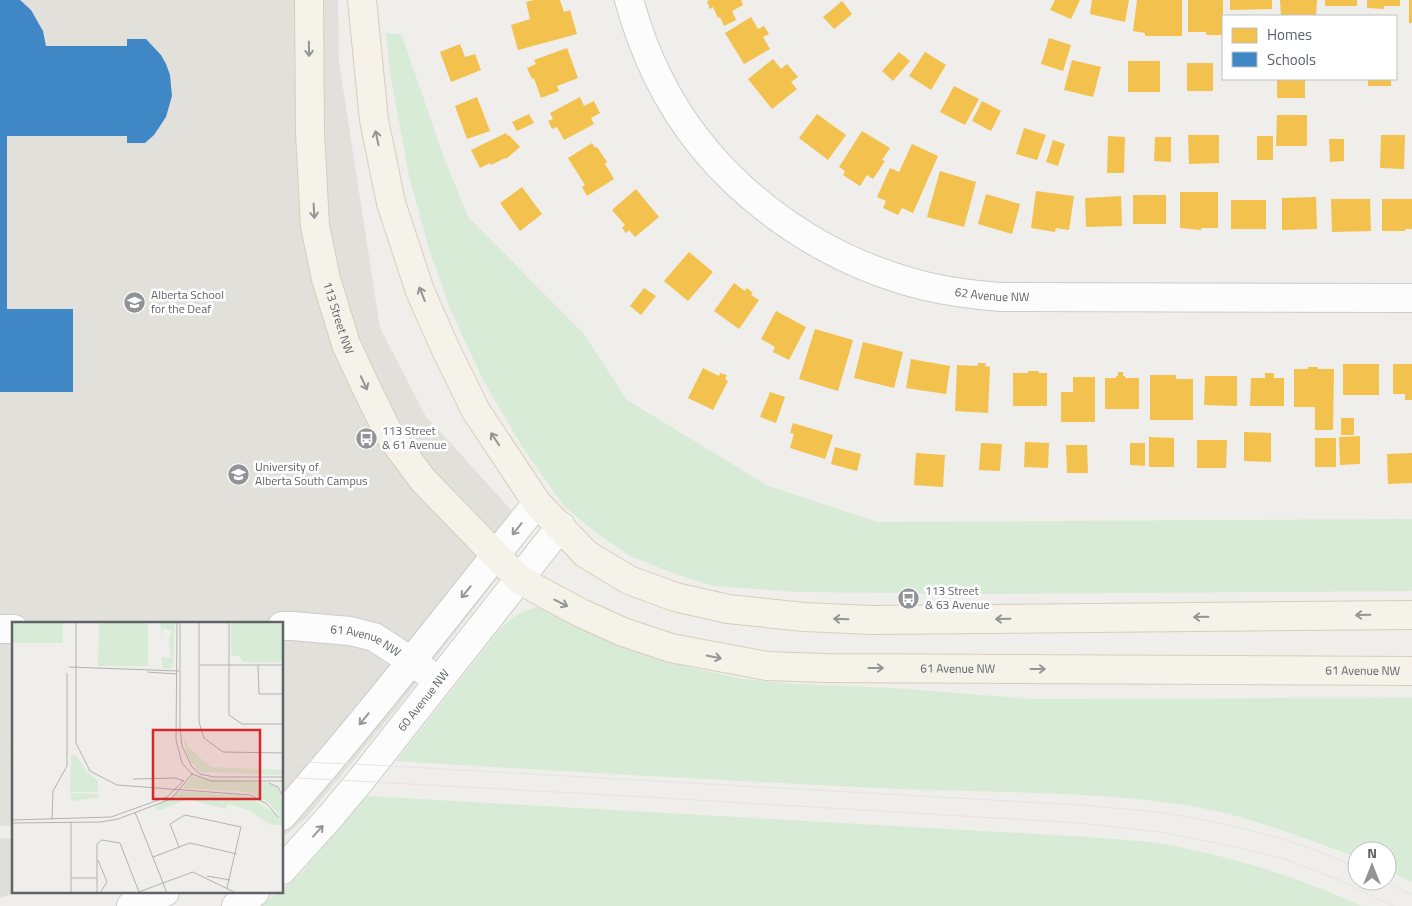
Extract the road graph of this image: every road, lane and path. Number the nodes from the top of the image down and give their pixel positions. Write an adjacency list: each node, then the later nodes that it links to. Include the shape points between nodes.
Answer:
1 (308, 0): 7 (main road, 113 Street NW, one-way to 7, via 315,226 326,278 346,344 389,434 423,480)
2 (362, 0): 5 (main road, one-way to 2, via 476,412 420,291 391,203 374,120)
3 (629, 0): 4 (street, 62 Avenue NW, via 657,75 672,103 710,155 760,203 790,226 822,246 890,276 926,286 1000,297)
4 (1412, 298)
5 (537, 503): 6 (main road); 7 (street, one-way to 7)
6 (561, 526): 8 (street, 60 Avenue NW); 9 (main road, one-way to 6, via 880,620 804,617 719,607 675,597 629,580 586,554)
7 (496, 554): 8 (main road, 113 Street NW); 11 (street, one-way to 11)
8 (519, 579): 12 (main road, 61 Avenue NW, one-way to 12, via 623,632 671,648 767,666); 13 (street, 60 Avenue NW)
9 (1412, 614)
10 (284, 626): 11 (street, 61 Avenue NW, via 350,631 374,637)
11 (412, 661): 13 (street, 61 Avenue NW); 14 (street, one-way to 14)
12 (1412, 670)
13 (438, 682): 15 (street, 60 Avenue NW, one-way to 13, via 336,810)
14 (284, 814)
15 (284, 868)
16 (160, 894): 18 (street)
17 (252, 894): 19 (street)
18 (131, 906)
19 (236, 906)

